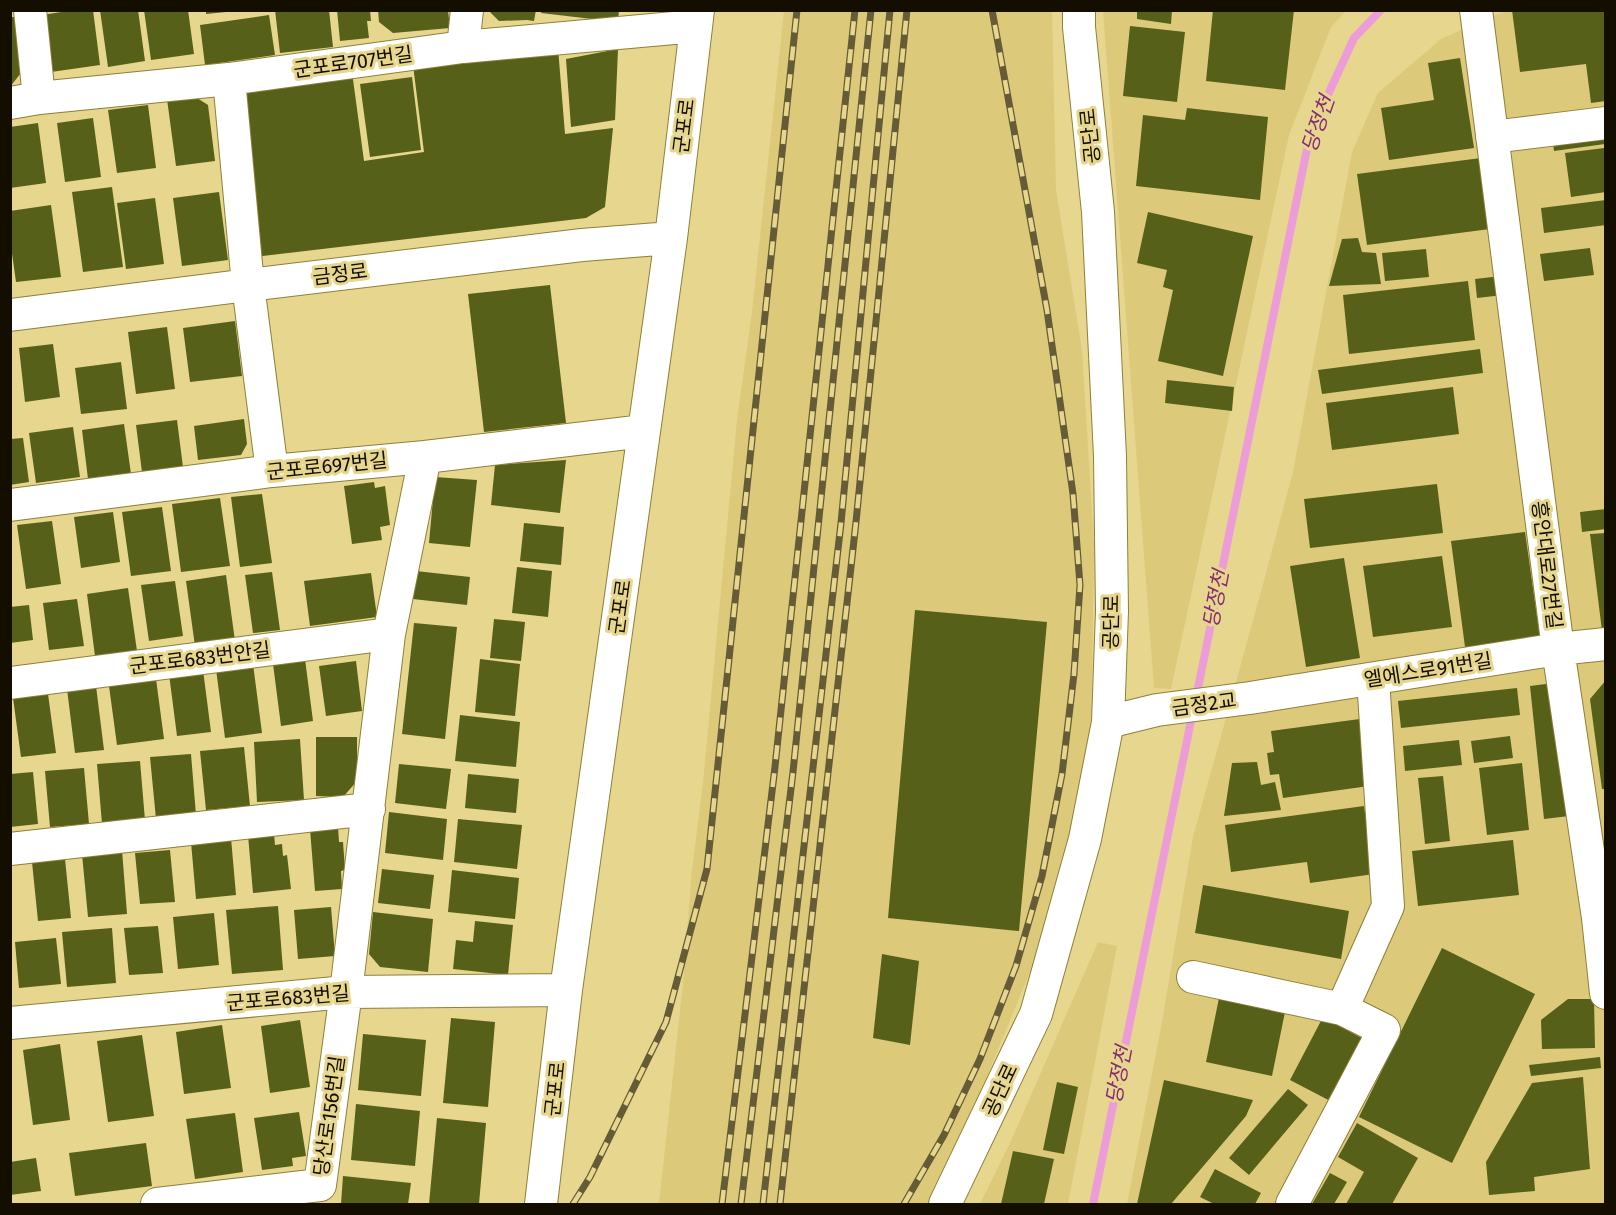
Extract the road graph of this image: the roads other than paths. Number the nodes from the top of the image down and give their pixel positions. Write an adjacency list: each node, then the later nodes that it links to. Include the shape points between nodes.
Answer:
1 (30, 10): 8 (street)
2 (467, 10): 6 (street)
3 (1079, 10): 24 (street, 공단로, via 1098,212 1110,456 1112,611)
4 (1476, 13): 10 (street, 흥안대로27번길)
5 (697, 19): 6 (street, 군포로707번길); 11 (street, 군포로)
6 (463, 47): 7 (street, 군포로707번길)
7 (229, 79): 8 (street, 군포로707번길); 12 (street)
8 (25, 101)
9 (1605, 123): 10 (street)
10 (1492, 136): 20 (street, 흥안대로27번길)
11 (671, 238): 12 (street, 금정로, via 582,244); 14 (street, 군포로)
12 (248, 285): 13 (street, 금정로); 16 (street)
13 (10, 315)
14 (644, 431): 15 (street, 군포로697번길); 29 (street, 군포로)
15 (425, 457): 16 (street, 군포로697번길); 18 (street)
16 (272, 471): 17 (street, 군포로697번길)
17 (10, 505)
18 (389, 634): 22 (street, 군포로683번안길); 25 (street)
19 (1605, 644): 20 (street, 엘에스로91번길)
20 (1558, 649): 21 (street, 엘에스로91번길); 27 (street, 흥안대로27번길)
21 (1373, 679): 23 (street, 엘에스로91번길); 32 (street, via 1388,906)
22 (10, 683)
23 (1250, 698): 24 (street, 금정2교, via 1157,710)
24 (1108, 722): 36 (street, 공단로, via 1085,839 1036,1014)
25 (369, 809): 26 (street); 30 (street)
26 (10, 849)
27 (1602, 917): 31 (street, 흥안대로27번길)
28 (1193, 977): 32 (street)
29 (566, 990): 30 (street, 군포로683번길); 35 (street, 군포로)
30 (346, 992): 33 (street, 군포로683번길); 34 (street, 당산로156번길, via 320,1185)
31 (1605, 993)
32 (1342, 1009): 37 (street, via 1384,1030)
33 (10, 1023)
34 (157, 1204)
35 (542, 1204)
36 (945, 1204)
37 (1292, 1204)

